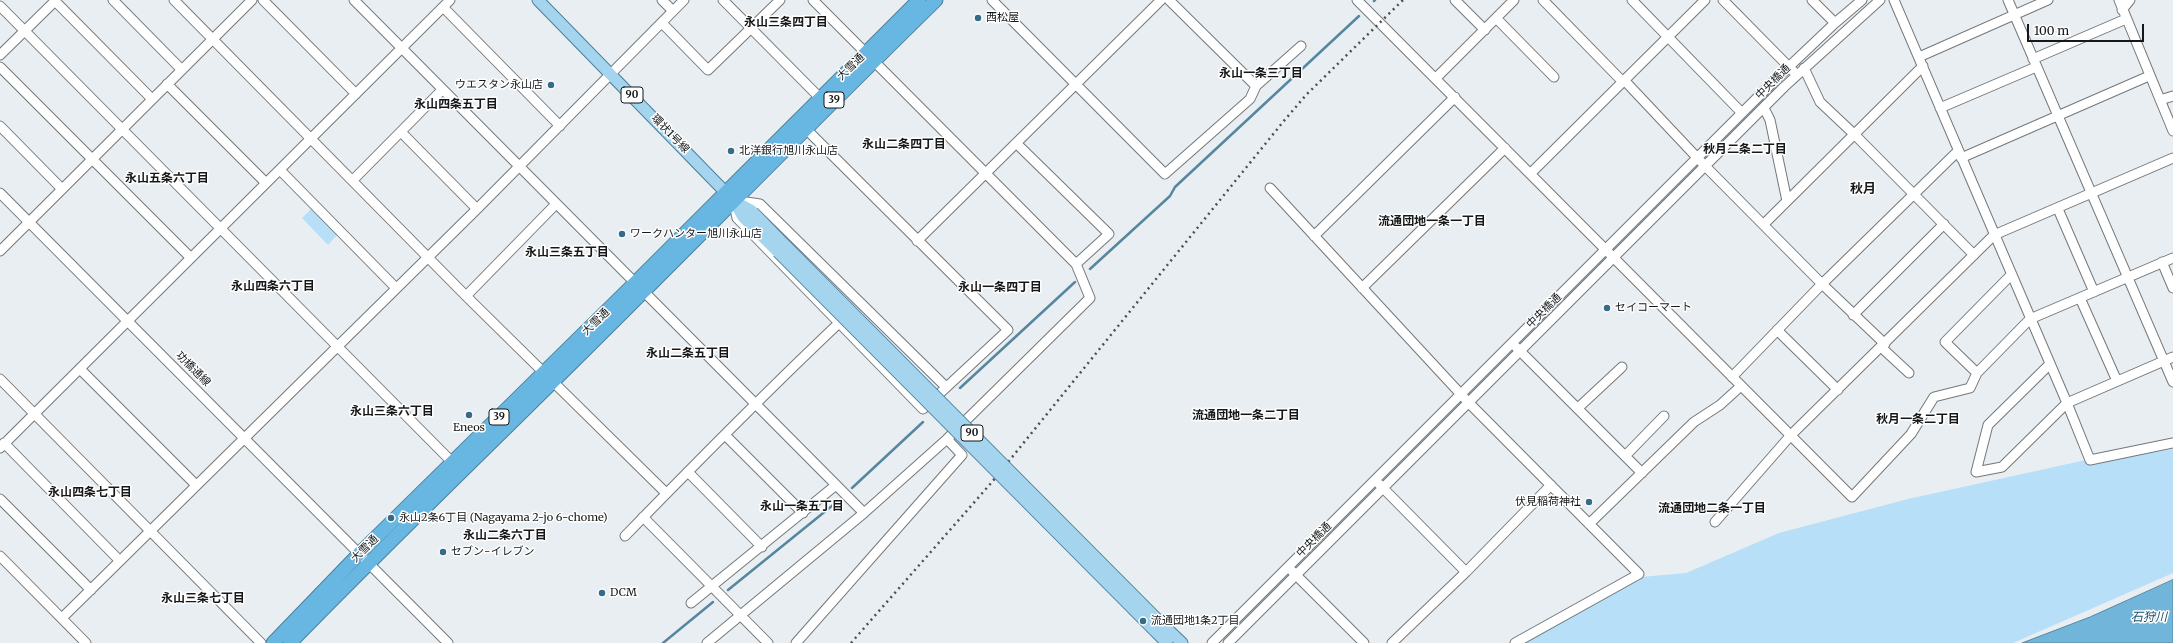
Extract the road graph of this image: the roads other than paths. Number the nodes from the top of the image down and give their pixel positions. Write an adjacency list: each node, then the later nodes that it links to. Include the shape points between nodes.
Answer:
1 (56, 0): 44 (street); 71 (street)
2 (113, 0): 57 (street)
3 (174, 0): 47 (street)
4 (252, 0): 47 (street)
5 (263, 0): 68 (street)
6 (354, 0): 49 (street)
7 (450, 0): 35 (street)
8 (538, 0): 59 (main road, 環状1号線 / 90)
9 (662, 0): 37 (street)
10 (684, 0): 37 (street)
11 (723, 0): 43 (street)
12 (780, 0): 43 (street)
13 (813, 0): 51 (street)
14 (919, 0): 51 (highway, 大雪通 / 39)
15 (936, 0): 51 (highway, 大雪通 / 39)
16 (992, 0): 65 (street)
17 (1161, 0): 65 (street)
18 (1168, 0): 66 (street)
19 (1357, 0): 61 (street)
20 (1455, 0): 45 (street)
21 (1514, 0): 39 (street)
22 (1543, 0): 63 (street)
23 (1632, 0): 46 (street)
24 (1706, 0): 46 (street)
25 (1723, 0): 56 (street)
26 (1812, 0): 42 (street)
27 (1862, 0): 42 (street, 中央橋通)
28 (1880, 0): 58 (street, 中央橋通)
29 (1894, 0): 52 (street)
30 (2008, 0): 38 (street)
31 (2048, 0): 38 (street)
32 (2119, 0): 36 (street)
33 (2130, 0): 36 (street)
34 (0, 6): 44 (street)
35 (443, 7): 49 (street); 80 (street)
36 (2122, 10): 40 (street)
37 (673, 11): 41 (street)
38 (2014, 15): 52 (street); 53 (street)
39 (1496, 18): 45 (street); 62 (street)
40 (2126, 19): 53 (street); 60 (street)
41 (662, 23): 43 (street, via 708,70); 59 (street)
42 (1835, 23): 56 (street, 中央橋通)
43 (751, 29): 73 (street)
44 (25, 30): 50 (street); 81 (street)
45 (1484, 30): 61 (street)
46 (1668, 37): 63 (street); 76 (street)
47 (212, 39): 57 (street); 85 (street)
48 (1301, 46): 66 (street)
49 (402, 48): 67 (street); 68 (street)
50 (0, 55)
51 (870, 57): 73 (highway, 大雪通 / 39); 96 (street)
52 (1919, 57): 54 (street)
53 (2035, 63): 75 (street); 77 (street)
54 (1923, 66): 75 (street); 84 (street)
55 (0, 67): 90 (street)
56 (1789, 68): 58 (street); 76 (street, 中央橋通)
57 (182, 70): 64 (street)
58 (1800, 72): 74 (street, 中央橋通); 84 (street, via 1820,102)
59 (611, 73): 80 (street); 104 (main road, 環状1号線 / 90)
60 (2149, 76): 72 (street); 77 (street)
61 (1436, 78): 70 (street)
62 (1554, 78)
63 (1623, 80): 91 (street); 95 (street)
64 (167, 84): 71 (street); 98 (street)
65 (1076, 85): 66 (street, via 1165,174 1250,99); 86 (street)
66 (1256, 86)
67 (442, 90): 83 (street); 92 (street)
68 (356, 94): 85 (street)
69 (2173, 96): 72 (street)
70 (1455, 97): 87 (street); 114 (street)
71 (152, 99): 81 (street)
72 (2160, 100): 82 (street)
73 (824, 101): 78 (highway, 大雪通 / 39)
74 (1764, 108): 93 (street, 中央橋通); 105 (street, via 1770,120)
75 (1940, 108): 88 (street)
76 (1742, 113): 91 (street, 中央橋通)
77 (2057, 115): 88 (street); 102 (street)
78 (801, 124): 104 (highway, 大雪通 / 39); 115 (street)
79 (0, 126): 100 (street)
80 (560, 126): 92 (street)
81 (122, 129): 90 (street); 112 (street)
82 (2173, 131)
83 (401, 132): 97 (street); 107 (street)
84 (1855, 135): 103 (street); 105 (street)
85 (311, 138): 94 (street); 97 (street)
86 (1016, 143): 96 (street); 124 (street, via 1109,234)
87 (1505, 148): 95 (street); 130 (street)
88 (1960, 155): 103 (street); 113 (street)
89 (2173, 158): 102 (street)
90 (92, 159): 100 (street); 120 (street)
91 (1698, 159): 93 (street); 116 (street, 中央橋通)
92 (519, 166): 106 (street); 107 (street)
93 (1706, 166): 110 (street); 121 (street, 中央橋通)
94 (280, 170): 98 (street); 129 (street)
95 (1531, 173): 116 (street)
96 (985, 174): 115 (street); 124 (street)
97 (353, 180): 119 (street)
98 (266, 183): 112 (street)
99 (1270, 188): 114 (street)
100 (62, 189): 109 (street)
101 (0, 193): 109 (street, 功橋通線)
102 (2092, 193): 108 (street); 126 (street)
103 (1914, 194): 111 (street); 127 (street)
104 (729, 196): 128 (highway, 大雪通 / 39); 138 (street, via 742,225); 156 (street, via 760,204); 201 (main road, 環状1号線 / 90, bridge, via 751,210 781,248)
105 (1787, 200): 110 (street)
106 (556, 204): 128 (street); 133 (street)
107 (477, 209): 119 (street)
108 (2058, 209): 113 (street); 132 (street)
109 (29, 222): 117 (street); 137 (street, 功橋通線)
110 (1764, 224): 127 (street)
111 (1944, 224): 118 (street); 135 (street)
112 (222, 228): 120 (street); 141 (street)
113 (1994, 235): 118 (street); 125 (street)
114 (1314, 236): 130 (street)
115 (917, 241): 156 (street, via 1008,330)
116 (1606, 250): 121 (street); 140 (street, 中央橋通)
117 (0, 251)
118 (1974, 255): 142 (street)
119 (428, 257): 129 (street); 133 (street)
120 (190, 258): 137 (street)
121 (1614, 258): 143 (street, 中央橋通); 151 (street)
122 (2173, 258): 123 (street)
123 (2162, 262): 126 (street); 131 (street)
124 (1076, 264): 168 (street, via 1090,298)
125 (2011, 275): 136 (street); 148 (street, via 1945,342)
126 (2128, 277): 132 (street); 144 (street)
127 (1822, 284): 135 (street); 139 (street)
128 (640, 287): 150 (highway, 大雪通 / 39); 160 (street)
129 (396, 288): 141 (street)
130 (1362, 288): 158 (street)
131 (2173, 288)
132 (2094, 292): 134 (street)
133 (466, 296): 150 (street)
134 (2080, 298): 136 (street); 153 (street)
135 (1853, 315): 142 (street)
136 (2030, 319): 145 (street); 148 (street)
137 (128, 321): 147 (street); 167 (street, 功橋通線)
138 (839, 323): 156 (street, via 924,409); 160 (street)
139 (1777, 330): 151 (street); 157 (street)
140 (1512, 344): 143 (street); 158 (street, 中央橋通)
141 (337, 345): 167 (street); 172 (street)
142 (1883, 346): 149 (street); 157 (street)
143 (1520, 351): 159 (street, 中央橋通); 162 (street)
144 (2169, 359): 153 (street); 154 (street)
145 (2050, 364): 161 (street); 161 (street, via 1988,426 1976,472 2002,467)
146 (1622, 366): 162 (street)
147 (80, 369): 163 (street); 176 (street)
148 (1977, 372): 165 (street, via 1970,388 1934,397 1911,434 1852,497)
149 (1909, 373)
150 (548, 377): 172 (highway, 大雪通 / 39); 180 (street)
151 (1732, 377): 155 (street)
152 (0, 378): 163 (street)
153 (2117, 381): 161 (street)
154 (2173, 382)
155 (1741, 386): 165 (street); 174 (street, via 1720,405 1694,422)
156 (946, 387)
157 (1838, 390): 165 (street)
158 (1462, 394): 159 (street); 175 (street, 中央橋通)
159 (1468, 402): 178 (street); 179 (street, 中央橋通)
160 (754, 403): 166 (street); 177 (street)
161 (2067, 403): 169 (street, via 2090,460)
162 (1578, 408): 171 (street)
163 (35, 413): 170 (street); 187 (street)
164 (1664, 416): 171 (street)
165 (1791, 435): 185 (street)
166 (726, 436): 173 (street); 182 (street)
167 (243, 438): 176 (street); 191 (street, 功橋通線)
168 (947, 439): 183 (street); 209 (street, via 962,456)
169 (2173, 443)
170 (2, 446): 192 (street)
171 (1625, 456): 174 (street)
172 (457, 467): 191 (highway, 大雪通 / 39)
173 (688, 472): 180 (street); 189 (street)
174 (1642, 473): 186 (street)
175 (1375, 480): 179 (street); 193 (street, 中央橋通)
176 (196, 485): 187 (street)
177 (836, 485): 182 (street); 183 (street)
178 (1551, 485): 186 (street); 194 (street)
179 (1383, 487): 194 (street); 195 (street, 中央橋通)
180 (666, 493): 184 (street)
181 (0, 499): 197 (street)
182 (803, 513): 189 (street)
183 (864, 513): 199 (street)
184 (644, 517): 188 (street); 196 (street)
185 (1715, 522)
186 (1589, 524): 216 (street, via 1639,574)
187 (151, 530): 192 (street); 203 (street)
188 (625, 536)
189 (762, 546): 196 (street)
190 (0, 556): 200 (street)
191 (364, 559): 204 (highway, 大雪通 / 39); 205 (highway, 大雪通 / 39); 206 (street, 功橋通線)
192 (120, 561): 197 (street)
193 (1288, 567): 195 (street); 212 (street, 中央橋通)
194 (1466, 572): 215 (street)
195 (1296, 575): 213 (street, 中央橋通); 214 (street)
196 (712, 587): 198 (street); 199 (street)
197 (91, 590): 200 (street)
198 (691, 603)
199 (740, 615): 207 (street); 208 (street)
200 (62, 618): 202 (street)
201 (1157, 625): 210 (main road, 90); 211 (main road, 90)
202 (86, 643)
203 (261, 643)
204 (273, 643)
205 (290, 643)
206 (448, 643)
207 (707, 643)
208 (768, 643)
209 (796, 643)
210 (1167, 643)
211 (1182, 643)
212 (1212, 643)
213 (1228, 643)
214 (1364, 643)
215 (1392, 643)
216 (1514, 643)

